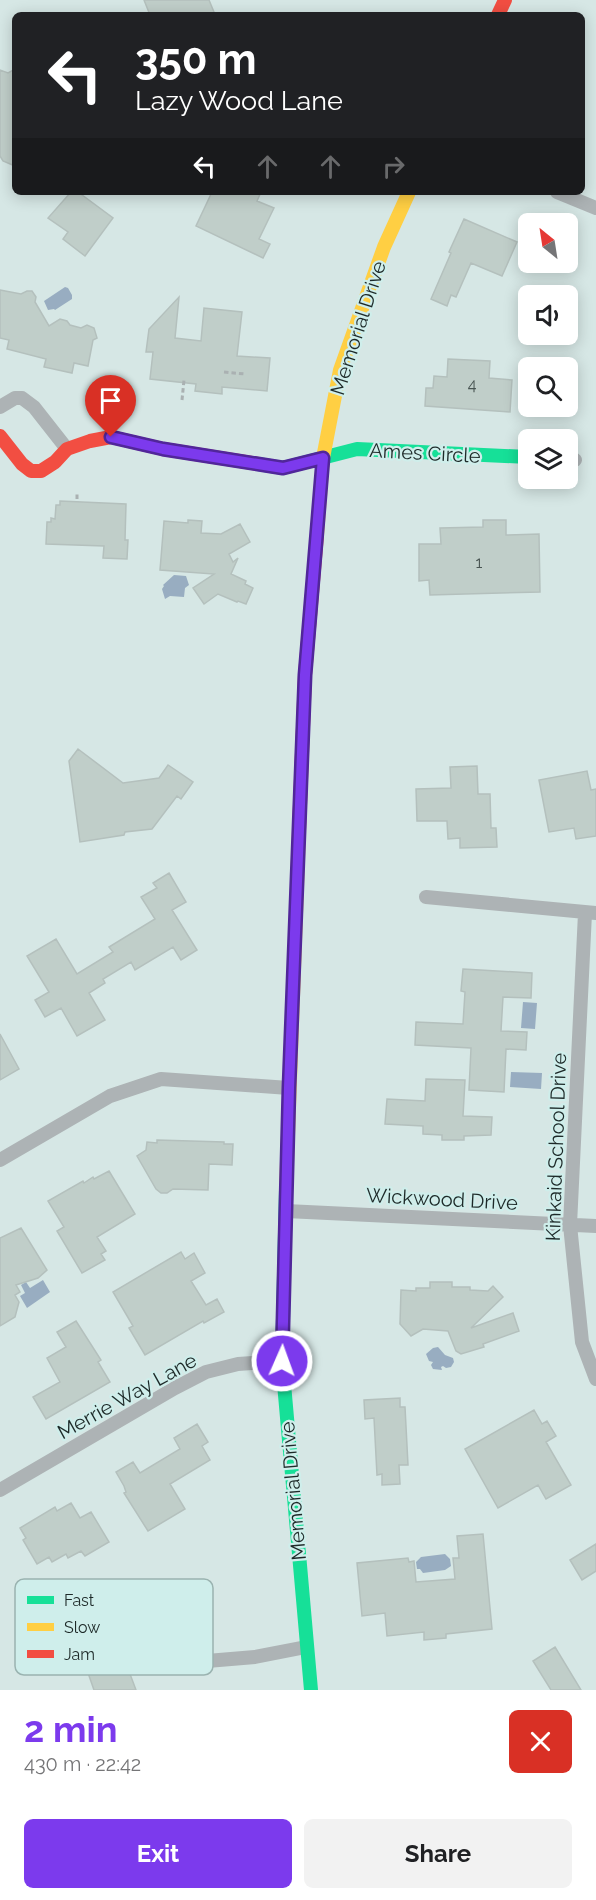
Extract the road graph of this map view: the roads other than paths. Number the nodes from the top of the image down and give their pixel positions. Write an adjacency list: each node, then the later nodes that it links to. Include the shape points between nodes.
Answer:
1 (408, 195): 8 (street, Memorial Drive, via 384,247 340,370)
2 (564, 195): 3 (street)
3 (596, 208)
4 (0, 407): 6 (street, via 22,398 34,407)
5 (0, 436): 6 (street, via 31,471 41,471)
6 (67, 449): 8 (street, Ames Circle, via 111,437 283,468)
7 (518, 457): 8 (street, Ames Circle, via 357,449)
8 (323, 458): 11 (street, Memorial Drive, via 305,675)
9 (426, 897): 10 (street)
10 (591, 913): 14 (street, Kinkaid School Drive)
11 (289, 1088): 12 (street, via 161,1079 110,1096); 13 (street, Memorial Drive)
12 (0, 1160)
13 (286, 1211): 14 (street, Wickwood Drive); 16 (street, Memorial Drive)
14 (570, 1225): 15 (street, Wickwood Drive); 17 (street, Kinkaid School Drive, via 582,1342)
15 (596, 1226)
16 (282, 1361): 18 (street, Merrie Way Lane, via 238,1364 206,1372); 19 (street, Memorial Drive)
17 (596, 1379)
18 (0, 1490)
19 (306, 1647): 20 (street); 21 (street, Memorial Drive)
20 (213, 1660)
21 (311, 1690)

